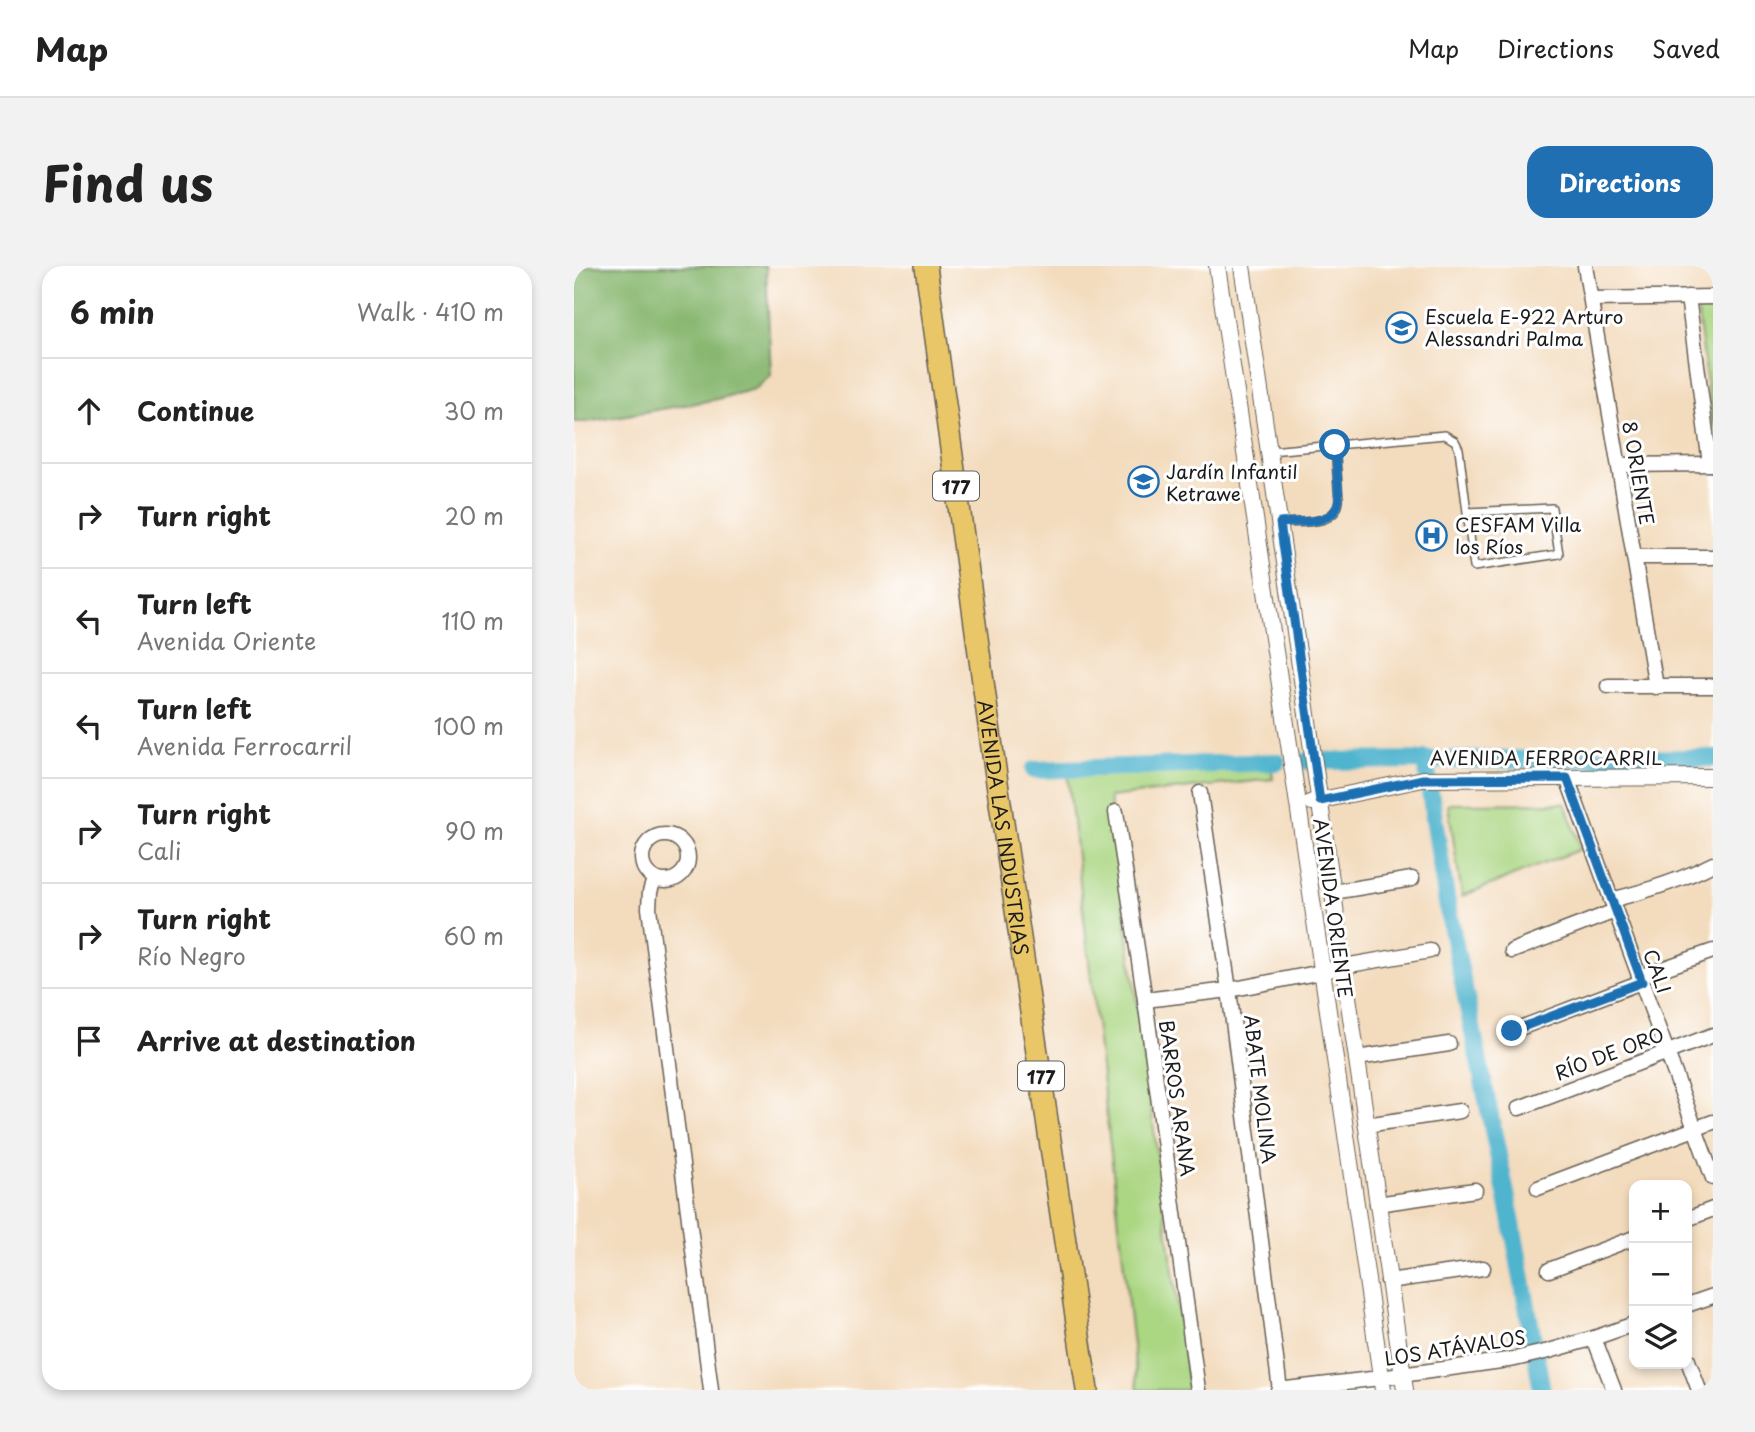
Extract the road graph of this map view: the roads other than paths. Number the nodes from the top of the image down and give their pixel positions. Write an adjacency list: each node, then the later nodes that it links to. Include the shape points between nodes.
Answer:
1 (926, 266): 66 (main road, AVENIDA LAS INDUSTRIAS / 177)
2 (1217, 266): 23 (street, AVENIDA ORIENTE)
3 (1242, 266): 9 (street, AVENIDA ORIENTE)
4 (1585, 266): 7 (street, 8 ORIENTE)
5 (1688, 297): 6 (street); 7 (street); 10 (street)
6 (1713, 297)
7 (1591, 299): 11 (street, 8 ORIENTE)
8 (1335, 445): 9 (lane); 12 (lane, via 1439,435 1451,438 1458,444); 13 (lane, via 1339,505 1334,514 1324,520)
9 (1269, 451): 13 (street, AVENIDA ORIENTE)
10 (1711, 464): 11 (street)
11 (1619, 465): 14 (street, 8 ORIENTE)
12 (1468, 512): 12 (lane, via 1474,567 1559,554 1552,508)
13 (1280, 523): 22 (street, AVENIDA ORIENTE)
14 (1634, 557): 15 (street); 17 (street, 8 ORIENTE)
15 (1713, 557)
16 (1608, 686): 17 (street)
17 (1656, 687): 18 (street)
18 (1713, 687)
19 (1713, 777): 20 (street, AVENIDA FERROCARRIL)
20 (1567, 778): 22 (street, AVENIDA FERROCARRIL, via 1423,779); 29 (street, CALI)
21 (1200, 793): 36 (street, ABATE MOLINA)
22 (1320, 801): 23 (street, AVENIDA FERROCARRIL); 28 (street, AVENIDA ORIENTE)
23 (1298, 804): 34 (street, AVENIDA ORIENTE)
24 (1116, 812): 37 (street, BARROS ARANA)
25 (1713, 864): 29 (street)
26 (1412, 878): 28 (street)
27 (654, 879): 65 (street, via 649,908)
28 (1333, 892): 33 (street, AVENIDA ORIENTE)
29 (1613, 905): 31 (street); 35 (street, CALI)
30 (1430, 951): 33 (street)
31 (1512, 951)
32 (1713, 951): 35 (street)
33 (1344, 966): 34 (street); 42 (street, AVENIDA ORIENTE)
34 (1322, 972): 36 (street); 64 (street, AVENIDA ORIENTE)
35 (1640, 979): 38 (street); 41 (street, CALI)
36 (1229, 990): 37 (street); 68 (street, ABATE MOLINA)
37 (1145, 1000): 67 (street, BARROS ARANA)
38 (1512, 1031)
39 (1713, 1035): 41 (street, RÍO DE ORO)
40 (1449, 1044): 42 (street)
41 (1667, 1052): 43 (street, RÍO DE ORO); 47 (street, CALI)
42 (1357, 1058): 46 (street, AVENIDA ORIENTE)
43 (1519, 1108)
44 (1460, 1111): 46 (street)
45 (1713, 1122): 47 (street)
46 (1366, 1125): 51 (street, AVENIDA ORIENTE)
47 (1695, 1129): 48 (street, CALI); 49 (street)
48 (1713, 1178)
49 (1538, 1188)
50 (1475, 1190): 51 (street)
51 (1377, 1204): 57 (street, AVENIDA ORIENTE)
52 (1713, 1209): 53 (street)
53 (1692, 1217)
54 (1629, 1240): 56 (street)
55 (1483, 1268): 57 (street)
56 (1549, 1270)
57 (1388, 1281): 63 (street, AVENIDA ORIENTE)
58 (1713, 1296): 59 (street)
59 (1692, 1303)
60 (1629, 1326): 61 (street, LOS ATÁVALOS)
61 (1594, 1338): 63 (street, LOS ATÁVALOS); 69 (street)
62 (1691, 1369): 70 (street)
63 (1403, 1382): 64 (street, LOS ATÁVALOS)
64 (1382, 1384): 68 (street, LOS ATÁVALOS)
65 (711, 1390)
66 (1087, 1390)
67 (1198, 1390)
68 (1279, 1390)
69 (1614, 1390)
70 (1699, 1390)

